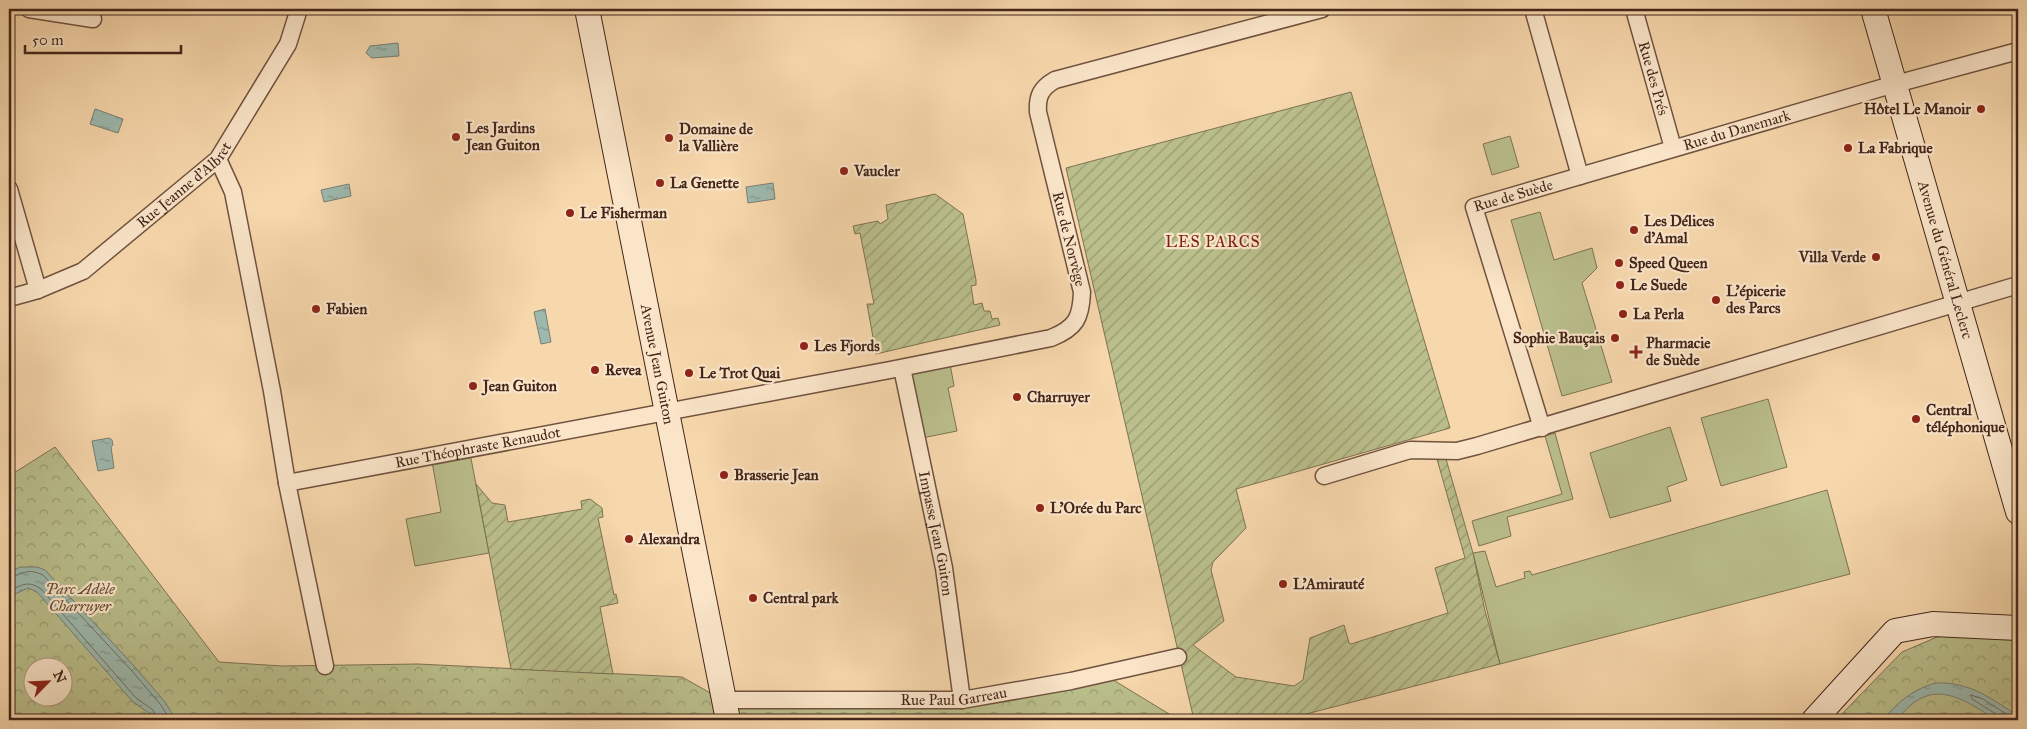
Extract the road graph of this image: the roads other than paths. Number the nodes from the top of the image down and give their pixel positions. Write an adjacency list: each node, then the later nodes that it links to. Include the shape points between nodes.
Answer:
1 (29, 9): 8 (street)
2 (300, 9): 12 (street, Rue Jeanne d'Albret, via 288,44)
3 (587, 9): 20 (main road, Avenue Jean Guiton)
4 (1322, 9): 19 (street, Rue de Norvège, via 1055,80 1044,86 1038,112 1082,292 1080,314 1062,334 1051,338)
5 (1533, 9): 13 (street)
6 (1634, 9): 11 (street, Rue des Prés)
7 (1873, 9): 10 (main road, Avenue du Général Leclerc)
8 (93, 19)
9 (2018, 50): 10 (street, Rue du Danemark)
10 (1895, 84): 11 (street, Rue du Danemark); 18 (main road, Avenue du Général Leclerc)
11 (1673, 148): 13 (street, Rue du Danemark)
12 (218, 159): 16 (street, Rue Jeanne d'Albret, via 83,271); 23 (street, via 233,192)
13 (1580, 176): 21 (street, Rue de Suède, via 1474,207)
14 (9, 190): 16 (street)
15 (2018, 285): 18 (street)
16 (38, 290): 17 (street, Rue Jeanne d'Albret)
17 (9, 298)
18 (1956, 302): 21 (street); 24 (main road, Avenue du Général Leclerc)
19 (902, 368): 20 (street, Rue de Norvège); 28 (street, Impasse Jean Guiton, via 944,568)
20 (667, 411): 23 (street, Rue Théophraste Renaudot); 29 (main road, Avenue Jean Guiton)
21 (1542, 428): 22 (street, via 1457,451 1410,450)
22 (1324, 476)
23 (288, 483): 27 (street)
24 (2018, 512)
25 (2018, 628): 30 (main road, via 1933,624 1895,631)
26 (1178, 657): 28 (street, Rue Paul Garreau, via 1071,681)
27 (325, 666)
28 (962, 700): 29 (street, Rue Paul Garreau)
29 (727, 710)
30 (1814, 720)

